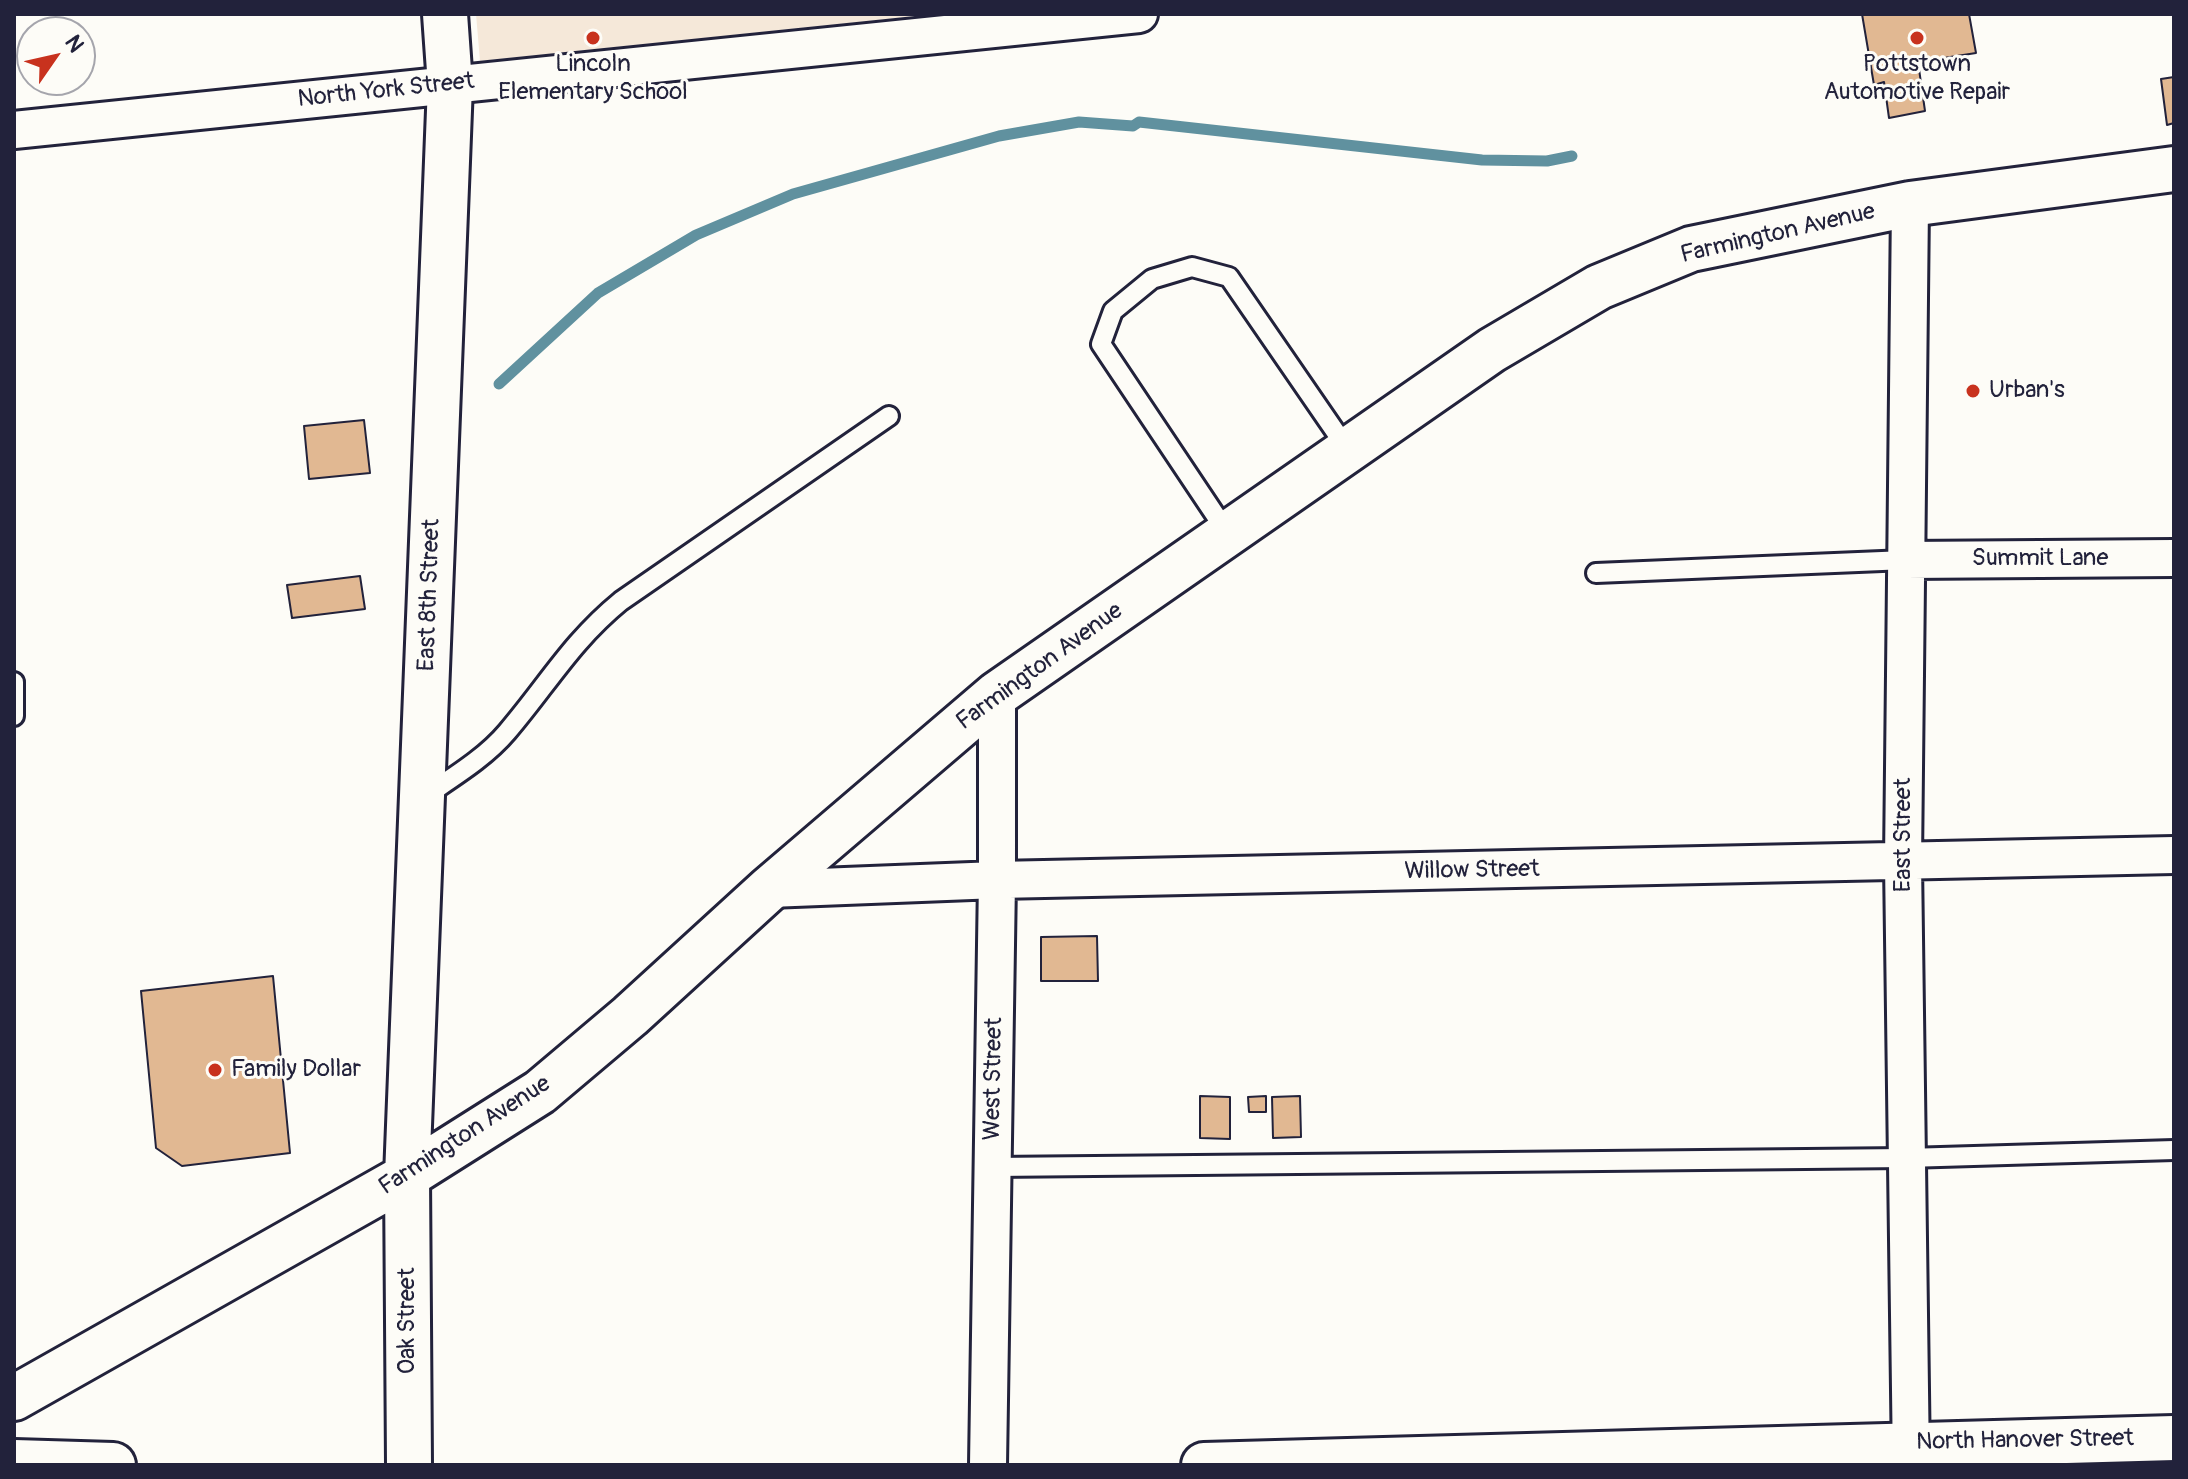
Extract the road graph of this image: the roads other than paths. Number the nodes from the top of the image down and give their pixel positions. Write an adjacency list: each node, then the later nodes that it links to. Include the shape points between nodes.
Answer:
1 (445, 14): 4 (street, East 8th Street)
2 (1139, 14): 3 (street, North York Street)
3 (1050, 18): 4 (street, North York Street)
4 (450, 85): 5 (street, North York Street); 17 (street, East 8th Street)
5 (14, 130)
6 (2174, 169): 7 (street, Farmington Avenue)
7 (1910, 204): 9 (street, Farmington Avenue, via 1691,249 1599,287 1492,350); 12 (street, East Street)
8 (889, 416): 17 (lane, via 621,601 572,647 506,733)
9 (1348, 450): 10 (street, Farmington Avenue); 10 (lane, via 1229,277 1192,267 1152,279 1113,311 1101,344)
10 (1228, 534): 15 (street, Farmington Avenue)
11 (2174, 558): 12 (street, Summit Lane)
12 (1906, 560): 13 (lane); 19 (street, East Street)
13 (1596, 573)
14 (14, 682): 16 (lane)
15 (997, 694): 20 (street, West Street); 21 (street, Farmington Avenue)
16 (14, 716)
17 (422, 798): 25 (street, East 8th Street)
18 (2174, 855): 19 (street, Willow Street)
19 (1903, 862): 20 (street, Willow Street); 23 (street, East Street)
20 (997, 880): 21 (street, Willow Street); 24 (street, West Street)
21 (769, 889): 25 (street, Farmington Avenue, via 540,1092)
22 (2174, 1150): 23 (lane)
23 (1907, 1158): 24 (lane); 28 (street, East Street)
24 (993, 1167): 32 (street, West Street)
25 (407, 1176): 26 (street, Farmington Avenue); 31 (street, Oak Street)
26 (14, 1398)
27 (2174, 1438): 28 (street, North Hanover Street)
28 (1911, 1454): 33 (street, North Hanover Street)
29 (14, 1462): 30 (street)
30 (113, 1465)
31 (409, 1465)
32 (988, 1465)
33 (1204, 1465)

